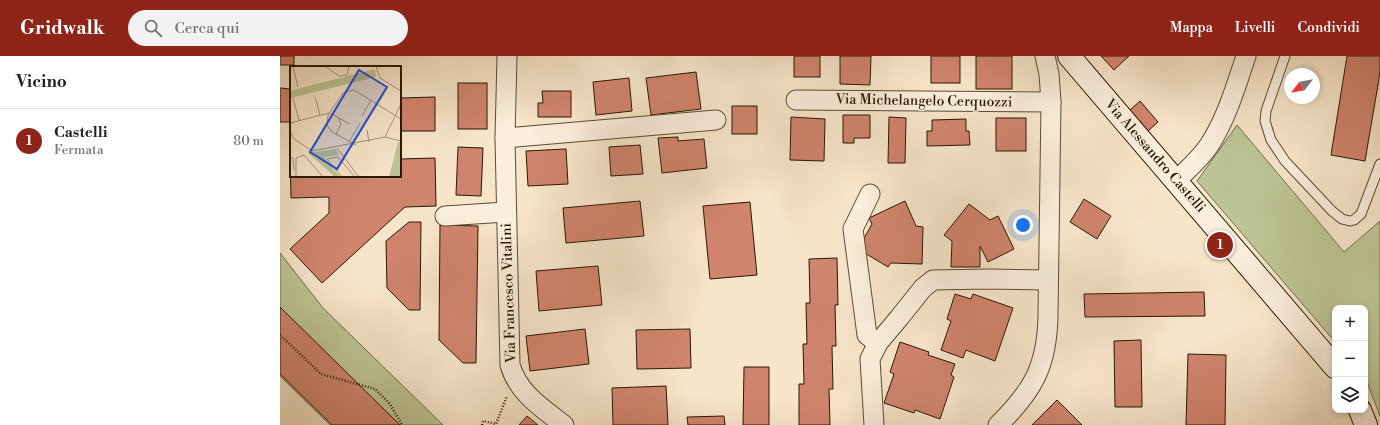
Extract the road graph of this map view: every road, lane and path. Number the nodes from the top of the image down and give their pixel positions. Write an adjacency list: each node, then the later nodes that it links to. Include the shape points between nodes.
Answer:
1 (507, 56): 9 (street, Via Francesco Vitalini)
2 (1045, 56): 7 (street)
3 (1069, 56): 11 (street, Via Alessandro Castelli)
4 (1246, 56): 11 (street, via 1229,105 1213,139)
5 (1285, 56): 10 (lane, via 1265,121 1271,140 1285,161 1332,211 1342,219 1350,221 1361,214)
6 (796, 100): 7 (street, Via Michelangelo Cerquozzi)
7 (1051, 102): 15 (street)
8 (716, 120): 9 (street)
9 (505, 138): 13 (street, Via Francesco Vitalini)
10 (1380, 164)
11 (1177, 180): 18 (street, Via Alessandro Castelli)
12 (870, 194): 17 (street, via 853,229 867,335)
13 (506, 212): 14 (street); 23 (street, Via Francesco Vitalini, via 510,366 524,392)
14 (445, 216)
15 (1048, 280): 17 (street, via 934,280 923,288); 25 (street, via 1048,330 1039,371 1023,398)
16 (280, 335): 21 (path, via 320,374 375,389 390,404)
17 (878, 343): 24 (street, via 870,359)
18 (1332, 363)
19 (508, 392): 22 (path, via 496,424 483,421)
20 (1361, 413): 26 (street)
21 (402, 425)
22 (482, 425)
23 (564, 425)
24 (874, 425)
25 (998, 425)
26 (1366, 425)

